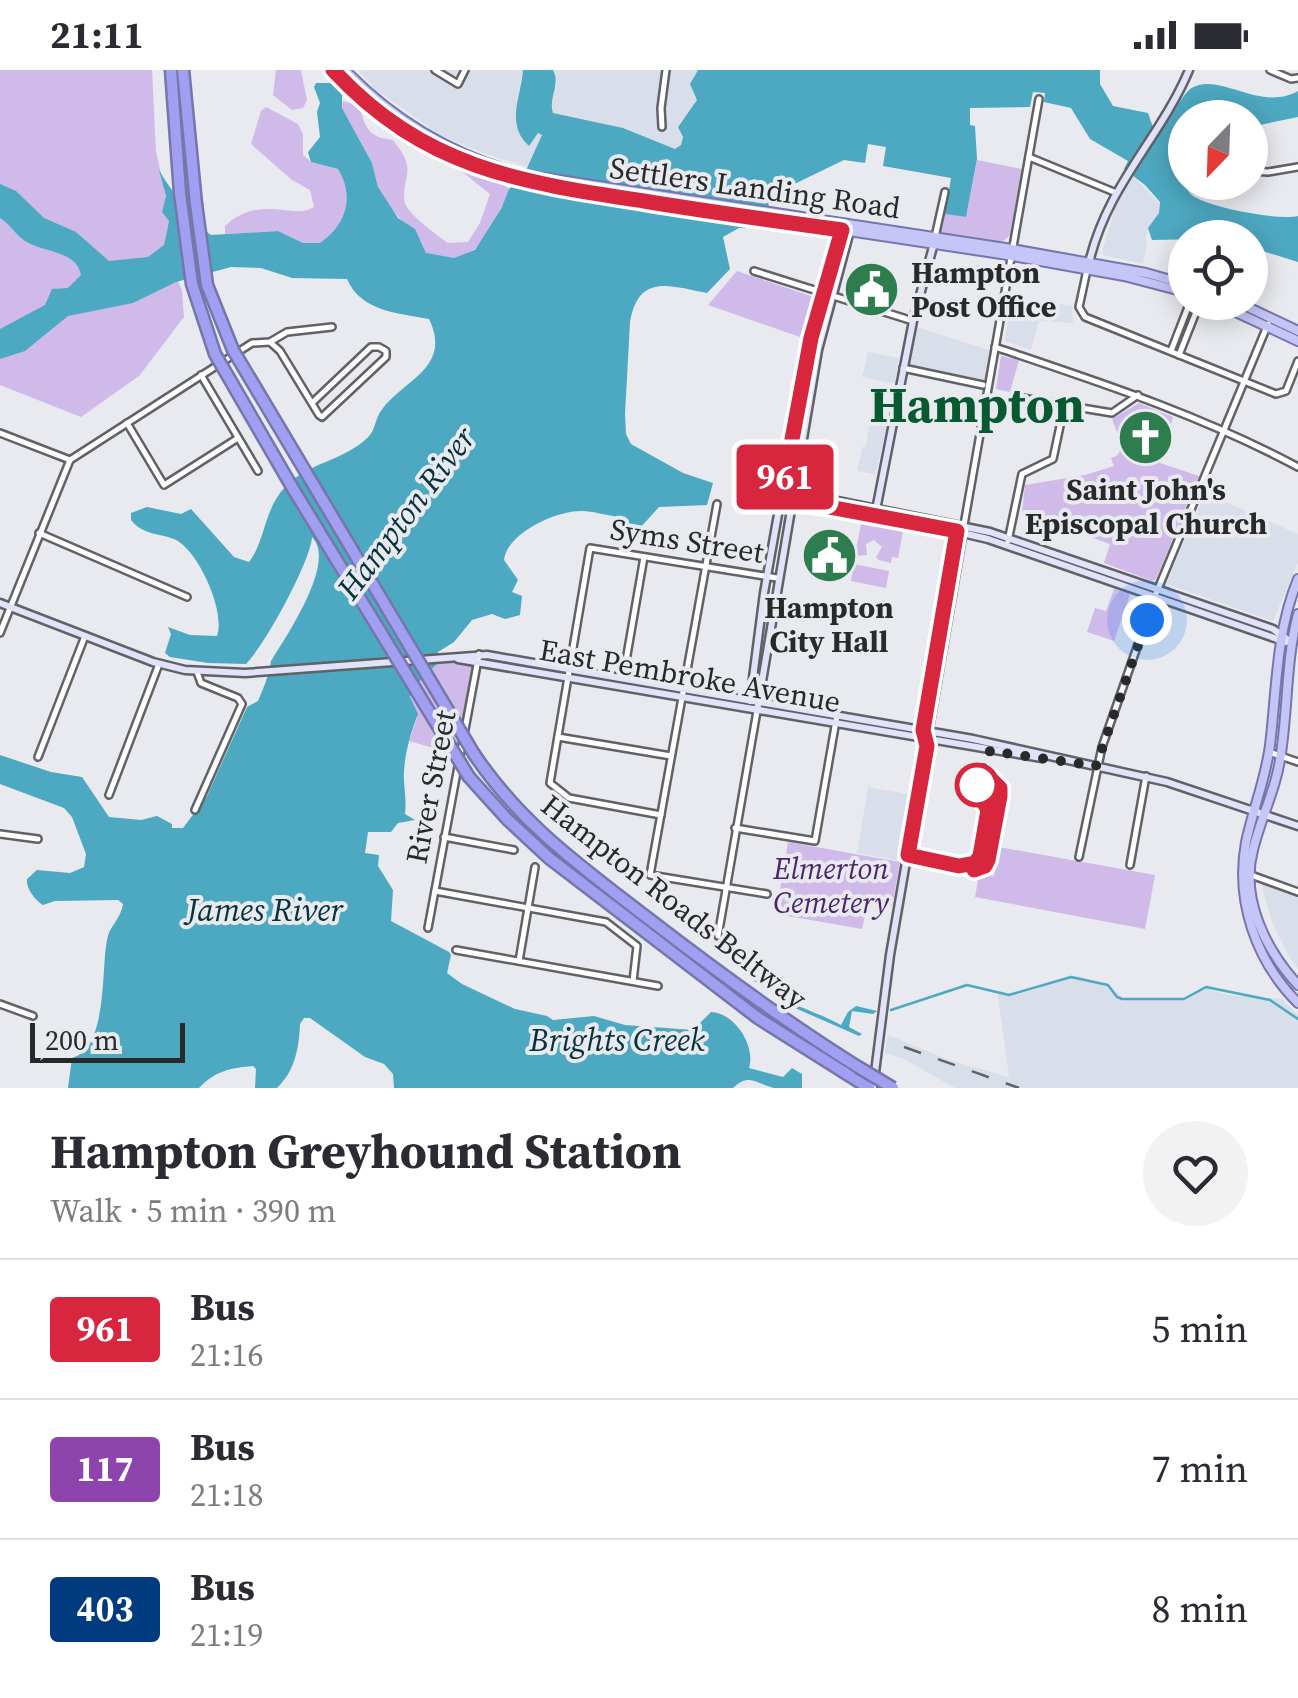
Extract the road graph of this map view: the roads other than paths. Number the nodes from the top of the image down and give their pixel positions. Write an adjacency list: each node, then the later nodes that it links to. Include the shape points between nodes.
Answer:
1 (170, 70): 127 (highway, Hampton Roads Beltway, bridge, via 189,274 216,354 470,777 549,858 758,1018)
2 (186, 70): 128 (highway, Hampton Roads Beltway, bridge, via 208,284 233,350 474,754 510,804 559,850 767,1009)
3 (333, 70): 15 (main road, Settlers Landing Road, via 407,132)
4 (345, 70): 15 (main road, Settlers Landing Road, via 425,134)
5 (434, 70): 6 (street, via 458,84)
6 (465, 70)
7 (666, 70): 12 (street)
8 (1189, 70): 18 (main road)
9 (1270, 70): 10 (street)
10 (1298, 78)
11 (1040, 99): 13 (street)
12 (662, 127)
13 (1028, 157): 18 (street); 21 (street)
14 (1298, 167): 16 (street)
15 (502, 172): 19 (main road, Settlers Landing Road, via 548,187)
16 (1268, 172)
17 (946, 192): 20 (street)
18 (1114, 192): 22 (main road)
19 (847, 227): 20 (main road, Settlers Landing Road); 26 (main road)
20 (934, 241): 21 (main road, Settlers Landing Road); 31 (main road)
21 (1011, 252): 22 (main road, Settlers Landing Road); 37 (street)
22 (1088, 266): 24 (main road, Settlers Landing Road); 25 (main road, Settlers Landing Road); 38 (street, via 1081,315)
23 (754, 271): 26 (street)
24 (1168, 281)
25 (1168, 287)
26 (827, 294): 31 (street); 56 (main road); 57 (main road)
27 (1183, 320): 38 (street)
28 (1193, 320): 39 (street)
29 (1264, 320): 32 (main road)
30 (1266, 320): 32 (main road)
31 (914, 321): 41 (main road)
32 (1269, 322): 34 (main road); 35 (main road); 43 (street)
33 (332, 327): 36 (street, via 288,332)
34 (1298, 331)
35 (1298, 341)
36 (270, 342): 42 (street, via 252,344); 47 (street)
37 (995, 347): 45 (street); 60 (street)
38 (1170, 351): 39 (street)
39 (1179, 355): 43 (street)
40 (1298, 360): 43 (street, via 1282,394)
41 (904, 368): 44 (street); 59 (main road)
42 (201, 375): 49 (street); 52 (street)
43 (1244, 380): 50 (street)
44 (983, 385)
45 (1138, 395): 48 (street, via 1112,413); 50 (street)
46 (1022, 398): 48 (street)
47 (312, 403): 47 (street, via 318,416 326,416 386,352 370,347)
48 (1064, 406): 62 (street, via 1052,459 1022,474)
49 (127, 422): 52 (street, via 164,485); 53 (street)
50 (1224, 429): 54 (street); 68 (street)
51 (0, 432): 53 (street)
52 (238, 438): 55 (street)
53 (70, 460): 61 (street)
54 (1298, 467)
55 (258, 471)
56 (782, 493): 57 (main road); 65 (main road)
57 (793, 496): 59 (main road); 66 (main road)
58 (716, 504): 64 (street)
59 (876, 511): 60 (main road)
60 (962, 530): 62 (main road); 88 (main road)
61 (39, 533): 69 (street); 71 (street)
62 (1008, 542): 68 (main road)
63 (644, 557): 64 (street, Syms Street); 80 (street, Syms Street, via 590,548); 81 (street)
64 (706, 566): 65 (street, Syms Street); 82 (street)
65 (767, 576): 66 (street, Syms Street); 84 (main road)
66 (777, 578): 84 (main road)
67 (1298, 579): 75 (main road)
68 (1156, 592): 75 (main road); 95 (street)
69 (187, 597)
70 (0, 603): 71 (main road, East Pembroke Avenue)
71 (10, 607): 73 (street); 74 (main road, East Pembroke Avenue)
72 (1298, 614): 76 (main road)
73 (0, 633)
74 (85, 636): 78 (main road, East Pembroke Avenue); 93 (street)
75 (1280, 637): 76 (main road); 90 (main road)
76 (1295, 644): 92 (main road)
77 (479, 658): 79 (main road, East Pembroke Avenue, bridge); 80 (main road, East Pembroke Avenue); 105 (street, River Street)
78 (159, 664): 79 (main road, East Pembroke Avenue); 97 (street)
79 (197, 672): 98 (street, via 201,683 242,704)
80 (569, 673): 81 (main road, East Pembroke Avenue); 89 (street)
81 (622, 682): 82 (main road, East Pembroke Avenue); 83 (main road, East Pembroke Avenue)
82 (684, 688): 83 (street); 84 (main road, East Pembroke Avenue)
83 (682, 698): 85 (main road, East Pembroke Avenue); 91 (street)
84 (753, 700): 85 (main road); 86 (main road, East Pembroke Avenue)
85 (757, 711): 87 (main road, East Pembroke Avenue); 103 (street)
86 (837, 715): 87 (street); 88 (main road, East Pembroke Avenue)
87 (836, 725): 88 (main road, East Pembroke Avenue); 103 (street, via 815,841)
88 (927, 734): 95 (main road); 127 (main road)
89 (558, 737): 91 (street); 100 (street, via 550,783 558,790 569,798)
90 (1269, 752): 92 (street); 99 (main road)
91 (671, 756): 100 (street)
92 (1281, 756): 94 (street); 101 (main road)
93 (38, 757)
94 (1298, 762)
95 (1096, 766): 96 (main road); 108 (street)
96 (1146, 776): 99 (main road); 109 (street)
97 (109, 795)
98 (195, 810)
99 (1254, 811): 101 (main road); 111 (main road)
100 (662, 815): 112 (street, via 650,875)
101 (1265, 815): 102 (main road); 111 (main road)
102 (1298, 826)
103 (736, 828): 112 (street)
104 (0, 834): 106 (street)
105 (444, 837): 107 (street); 113 (street, River Street)
106 (38, 839)
107 (514, 850)
108 (1078, 856)
109 (1130, 865)
110 (535, 868): 116 (street)
111 (1247, 874): 114 (street); 122 (main road, via 1268,945); 124 (main road, via 1247,910 1259,949)
112 (725, 887): 115 (street); 118 (street)
113 (435, 891): 116 (street); 117 (street, River Street)
114 (1298, 892)
115 (767, 894)
116 (528, 908): 120 (street); 121 (street, via 606,922 637,946)
117 (428, 928)
118 (718, 936)
119 (456, 950): 120 (street)
120 (519, 961): 121 (street)
121 (633, 981): 123 (street)
122 (1298, 985)
123 (658, 986)
124 (1298, 1003)
125 (0, 1004): 126 (street)
126 (33, 1016)
127 (871, 1088)
128 (894, 1088)

